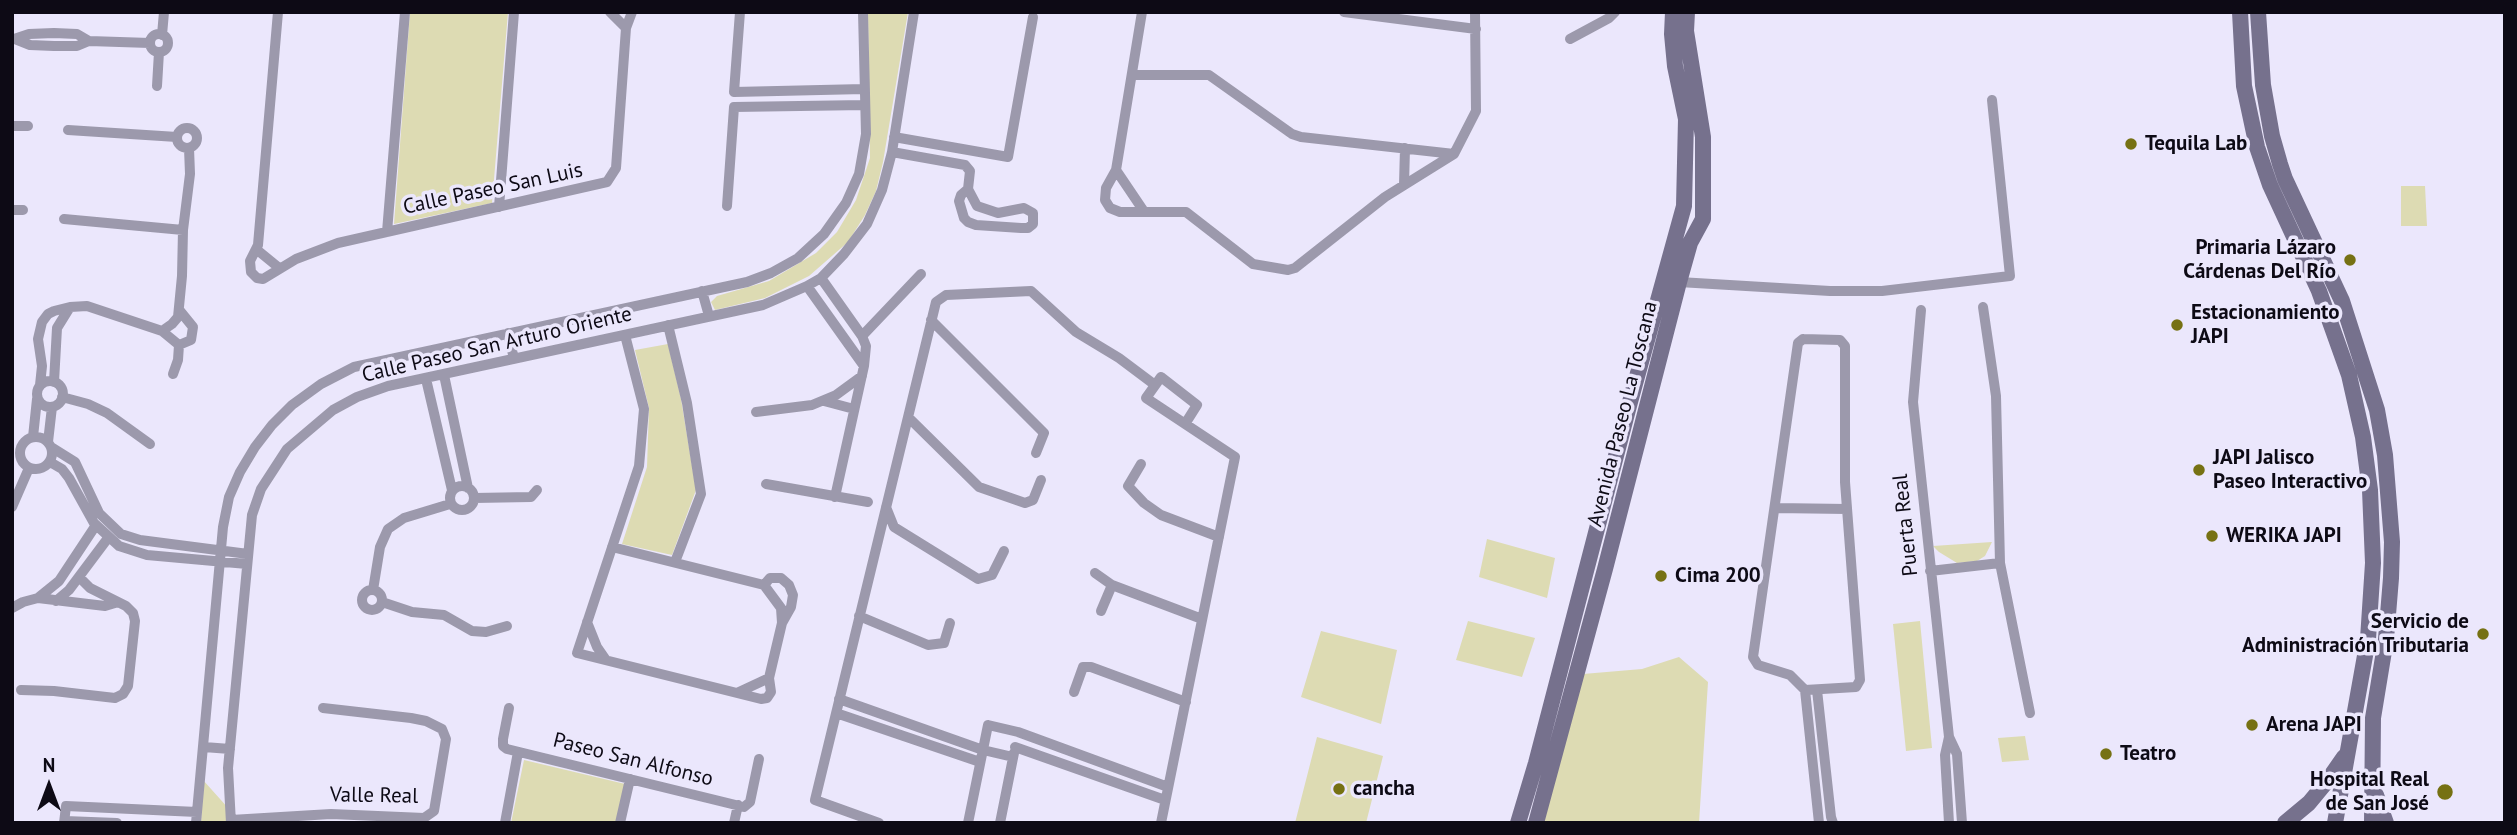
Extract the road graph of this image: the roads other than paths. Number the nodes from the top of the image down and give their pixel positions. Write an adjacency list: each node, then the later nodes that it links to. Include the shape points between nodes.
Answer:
1 (164, 12): 21 (street)
2 (278, 12): 50 (street, Calle Paseo San Luis)
3 (405, 12): 49 (street)
4 (514, 12): 45 (street)
5 (610, 12): 19 (street)
6 (632, 12): 19 (street, Calle Paseo San Luis)
7 (740, 12): 28 (street, via 734,92)
8 (914, 12): 34 (street, Calle Paseo San Arturo Oriente)
9 (1142, 12): 26 (street)
10 (1343, 12): 20 (street)
11 (1475, 12): 20 (street)
12 (1615, 12): 22 (street)
13 (1673, 12): 36 (main road, Avenida Paseo La Toscana, via 1675,66)
14 (1687, 12): 36 (main road, Avenida Paseo La Toscana)
15 (2240, 12): 83 (main road, via 2244,86 2258,148 2333,327)
16 (2258, 12): 82 (main road, via 2263,85 2280,164 2342,301)
17 (861, 16): 28 (street, Calle Paseo San Arturo Oriente)
18 (1032, 17): 34 (street, via 1008,157)
19 (626, 28): 45 (street, Calle Paseo San Luis, via 616,168 611,178 599,186)
20 (1476, 29): 40 (street, via 1476,111)
21 (162, 35): 24 (street, via 152,37); 25 (street, via 167,46)
22 (1570, 38)
23 (13, 39): 24 (street, via 54,33 77,34 89,41)
24 (150, 43): 25 (street)
25 (159, 52): 27 (street)
26 (1132, 75): 38 (street, via 1209,75 1296,135); 41 (street)
27 (157, 86)
28 (864, 89): 30 (street, Calle Paseo San Arturo Oriente)
29 (1992, 100): 54 (street, via 2010,276 1882,291)
30 (865, 104): 44 (street, via 734,107); 56 (street, Calle Paseo San Arturo Oriente, via 866,134 859,174 824,234 798,258 771,273)
31 (12, 126): 32 (street)
32 (28, 126)
33 (68, 130): 35 (street)
34 (894, 136): 39 (street, Calle Paseo San Arturo Oriente)
35 (177, 137): 37 (street, via 179,144); 37 (street, via 183,128 194,130 197,141)
36 (1695, 137): 54 (main road, Avenida Paseo La Toscana, via 1704,210); 96 (main road, Avenida Paseo La Toscana, via 1681,220)
37 (189, 148): 48 (street)
38 (1405, 148): 40 (street); 42 (street)
39 (891, 152): 43 (street, via 965,165 970,172); 53 (street, Calle Paseo San Arturo Oriente, via 882,190 867,223)
40 (1454, 154): 42 (street)
41 (1116, 170): 46 (street); 46 (street, via 1106,188 1110,208)
42 (1404, 185): 46 (street, via 1292,270 1253,264 1186,212)
43 (968, 189): 43 (street, via 959,201 968,222 1028,228 1033,223 1033,213 1024,208 998,213 982,209)
44 (727, 206)
45 (499, 207): 49 (street, Calle Paseo San Luis)
46 (1143, 210)
47 (64, 219): 48 (street)
48 (183, 230): 60 (street)
49 (387, 232): 51 (street, Calle Paseo San Luis, via 318,250)
50 (256, 249): 51 (street); 51 (street, Calle Paseo San Luis, via 250,261 257,278 263,279)
51 (278, 267)
52 (921, 274): 67 (street)
53 (821, 278): 55 (street, Calle Paseo San Arturo Oriente); 67 (street)
54 (1679, 282): 96 (main road, Avenida Paseo La Toscana)
55 (807, 286): 61 (street, Calle Paseo San Arturo Oriente, via 763,305); 70 (street)
56 (702, 291): 61 (street); 65 (street, Calle Paseo San Arturo Oriente)
57 (70, 307): 64 (street, via 95,308); 74 (street, via 57,328); 75 (street, via 48,314 43,322 38,339)
58 (1983, 307): 122 (street, via 1996,396)
59 (1922, 310): 126 (street, Puerta Real, via 1913,402)
60 (180, 311): 64 (street); 68 (street, via 194,332 191,340)
61 (709, 316): 63 (street, Calle Paseo San Arturo Oriente)
62 (931, 320): 76 (street, via 936,302 946,295 1031,291 1076,332); 85 (street); 91 (street, via 1044,433)
63 (668, 325): 66 (street, Calle Paseo San Arturo Oriente); 121 (street, via 687,403 701,494)
64 (162, 331): 68 (street)
65 (508, 333): 69 (street); 118 (street, Calle Paseo San Arturo Oriente, via 355,367 292,405 240,472 229,497)
66 (625, 335): 69 (street, Calle Paseo San Arturo Oriente); 115 (street, via 644,409 639,466)
67 (862, 336): 70 (street, via 866,346)
68 (178, 345): 71 (street)
69 (514, 359): 72 (street, Calle Paseo San Arturo Oriente)
70 (863, 371): 79 (street); 81 (street)
71 (173, 374)
72 (444, 375): 73 (street, Calle Paseo San Arturo Oriente); 99 (street)
73 (426, 379): 100 (street); 119 (street, Calle Paseo San Arturo Oriente, via 357,397 333,410 287,449 261,489 252,515)
74 (54, 382): 75 (street); 77 (street)
75 (40, 385): 78 (street)
76 (1155, 385): 86 (street, via 1146,398); 86 (street, via 1161,377 1197,405)
77 (62, 397): 80 (street); 90 (street, via 107,413)
78 (37, 399): 80 (street); 87 (street)
79 (824, 401): 81 (street); 84 (street)
80 (52, 407): 89 (street)
81 (854, 408): 102 (street)
82 (2377, 410): 83 (main road); 171 (main road, via 2392,542 2389,610 2372,728)
83 (2357, 411): 162 (main road, via 2370,490 2373,563 2368,639)
84 (756, 412)
85 (908, 417): 97 (street, via 979,487 1025,503 1033,500); 108 (street)
86 (1185, 424): 113 (street, via 1235,457)
87 (33, 437): 88 (street); 89 (street)
88 (17, 444): 92 (street)
89 (50, 444): 93 (street); 118 (street, via 75,462 99,513 121,534)
90 (150, 444)
91 (1036, 453)
92 (16, 457): 95 (street)
93 (50, 462): 95 (street, via 41,469); 111 (street, via 65,473)
94 (1141, 464): 113 (street, via 1128,486 1144,503 1161,515)
95 (29, 468): 107 (street)
96 (1622, 468): 103 (main road, Avenida Paseo La Toscana)
97 (1041, 480)
98 (766, 484): 102 (street)
99 (468, 488): 100 (street); 104 (street)
100 (452, 490): 106 (street)
101 (537, 491): 104 (street, via 530,497)
102 (835, 497): 105 (street)
103 (1614, 497): 124 (main road, Avenida Paseo La Toscana); 125 (main road, Avenida Paseo La Toscana)
104 (474, 498): 106 (street, via 465,510)
105 (868, 502)
106 (450, 504): 131 (street, via 404,518 388,529)
107 (12, 507)
108 (886, 508): 112 (street); 120 (street)
109 (1775, 508): 110 (street); 110 (street, via 1802,339 1840,340 1845,346); 149 (street, via 1753,657 1758,665 1790,675)
110 (1847, 509): 149 (street, via 1860,680 1856,687)
111 (96, 525): 114 (street); 117 (street)
112 (894, 527): 116 (street, via 978,579 992,575); 120 (street)
113 (1219, 537): 141 (street)
114 (108, 538): 118 (street, via 138,553); 123 (street)
115 (612, 547): 121 (street); 142 (street)
116 (1004, 551)
117 (76, 555): 123 (street); 133 (street, via 59,581)
118 (220, 556): 119 (street); 160 (street, Calle Paseo San Arturo Oriente)
119 (248, 559): 161 (street, Calle Paseo San Arturo Oriente)
120 (872, 559): 140 (street)
121 (675, 562): 129 (street)
122 (2000, 563): 126 (street); 157 (street)
123 (88, 564): 128 (street)
124 (1589, 564): 125 (main road); 132 (main road, Avenida Paseo La Toscana)
125 (1605, 569): 134 (main road, Avenida Paseo La Toscana)
126 (1930, 571): 159 (street, Puerta Real)
127 (1096, 573): 130 (street)
128 (79, 577): 135 (street); 137 (street)
129 (764, 585): 143 (street, via 781,608); 143 (street, via 770,578 789,584 791,607)
130 (1112, 585): 139 (street); 141 (street)
131 (373, 590): 136 (street); 136 (street, via 363,594 365,608 376,609)
132 (1581, 594): 134 (main road); 168 (main road, Avenida Paseo La Toscana)
133 (38, 598): 135 (street); 138 (street)
134 (1597, 600): 168 (main road, Avenida Paseo La Toscana)
135 (56, 601): 137 (street)
136 (382, 601): 145 (street, via 412,612 444,615 472,631)
137 (115, 603): 148 (street, via 126,606 135,621 128,686 123,694 106,698)
138 (12, 608)
139 (1101, 611)
140 (859, 616): 144 (street, via 928,645 944,643); 152 (street)
141 (1202, 619): 153 (street)
142 (587, 622): 146 (street); 146 (street, via 577,653)
143 (782, 623): 147 (street)
144 (950, 623)
145 (507, 625)
146 (606, 660): 150 (street)
147 (769, 678): 150 (street); 150 (street, via 767,698)
148 (21, 690)
149 (1811, 690): 191 (street); 192 (street)
150 (739, 692)
151 (1074, 692): 153 (street, via 1083,667 1091,667)
152 (839, 699): 156 (street); 163 (street)
153 (1186, 702): 170 (street)
154 (323, 708): 178 (street, Valle Real, via 411,718 442,729 446,739 434,811 424,818 331,814)
155 (509, 708): 164 (street, via 503,746)
156 (836, 713): 167 (street); 185 (street, via 815,800)
157 (2030, 713)
158 (1018, 733): 163 (street, via 988,725); 165 (street); 170 (street)
159 (1949, 737): 172 (street, Puerta Real, via 1957,754); 173 (street, Puerta Real)
160 (204, 747): 161 (street); 177 (street, Calle Paseo San Arturo Oriente)
161 (230, 749): 178 (street, Calle Paseo San Arturo Oriente)
162 (2349, 749): 195 (main road, via 2309,803); 196 (main road)
163 (983, 750): 165 (street); 167 (street)
164 (518, 752): 169 (street, Paseo San Alfonso); 182 (street)
165 (1014, 752): 174 (street); 187 (street)
166 (759, 759): 175 (street, via 750,802)
167 (981, 762): 186 (street)
168 (1544, 765): 189 (main road, Avenida Paseo La Toscana); 190 (main road, Avenida Paseo La Toscana)
169 (630, 779): 175 (street, Paseo San Alfonso); 183 (street)
170 (1168, 787): 174 (street)
171 (2372, 787): 197 (main road); 198 (main road)
172 (1960, 790): 173 (street); 194 (street, Puerta Real)
173 (1947, 791): 193 (street, Puerta Real)
174 (1165, 800): 188 (street)
175 (738, 806): 184 (street)
176 (135, 809): 177 (street); 179 (street, via 66,806); 181 (street)
177 (197, 817)
178 (231, 821)
179 (64, 822): 180 (street)
180 (117, 823)
181 (134, 823)
182 (505, 823)
183 (620, 823)
184 (734, 823)
185 (878, 823)
186 (968, 823)
187 (1000, 823)
188 (1161, 823)
189 (1518, 823)
190 (1536, 823)
191 (1819, 823)
192 (1833, 823)
193 (1949, 823)
194 (1962, 823)
195 (2285, 823)
196 (2335, 823)
197 (2372, 823)
198 (2386, 823)

